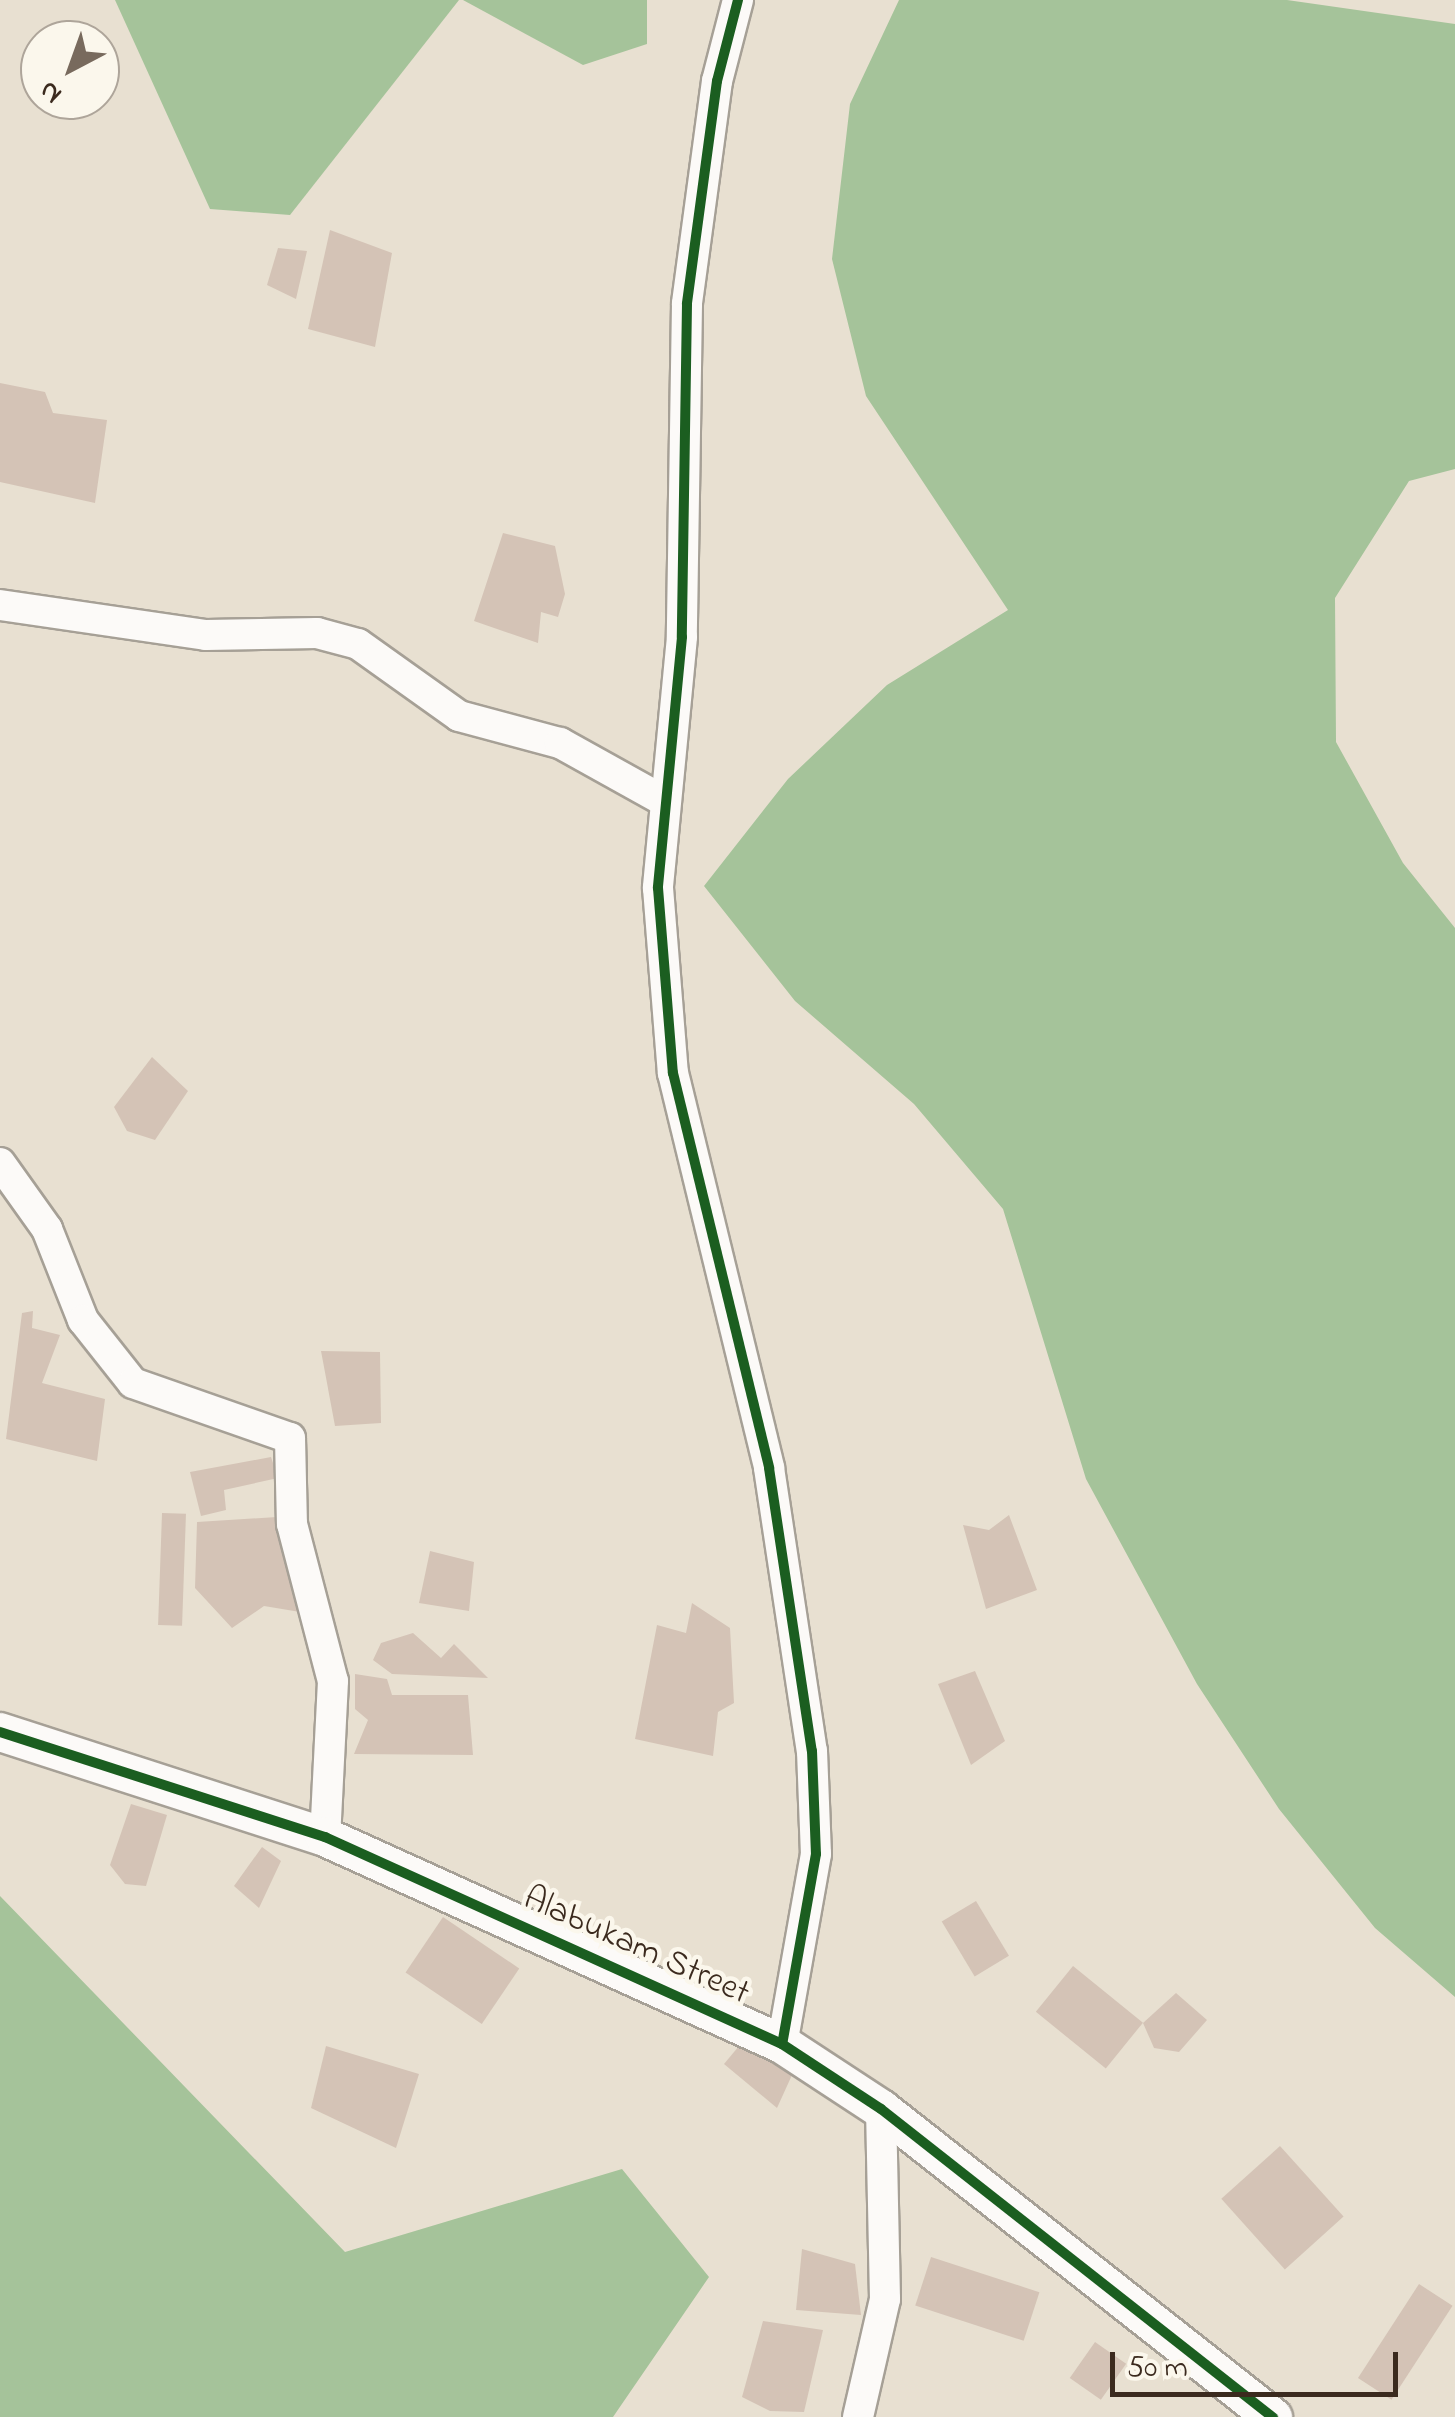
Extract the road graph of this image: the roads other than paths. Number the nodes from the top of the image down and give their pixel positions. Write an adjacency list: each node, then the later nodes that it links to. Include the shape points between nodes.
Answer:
1 (738, 0): 3 (street, via 717,81 687,304 682,637)
2 (0, 605): 3 (street, via 206,635 317,633 358,644 458,716 560,743)
3 (661, 800): 7 (street, via 658,888 674,1073 769,1468 812,1751 816,1854)
4 (0, 1163): 6 (street, via 47,1229 84,1320 133,1383 290,1438 292,1524 333,1681)
5 (0, 1732): 6 (street, Alabukam Street)
6 (325, 1836): 7 (street, Alabukam Street)
7 (782, 2044): 8 (street, Alabukam Street)
8 (882, 2109): 9 (street, via 885,2299); 10 (street, Alabukam Street)
9 (858, 2417)
10 (1274, 2417)

